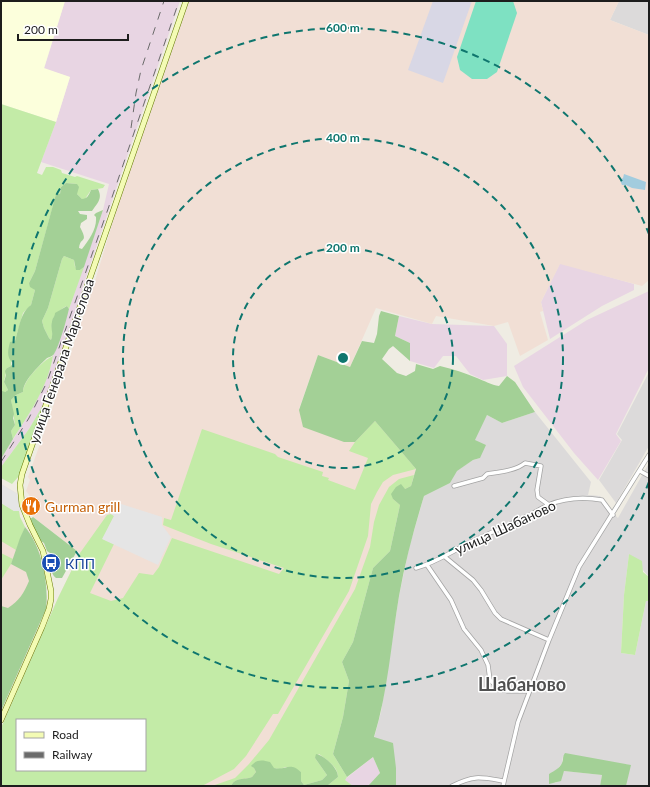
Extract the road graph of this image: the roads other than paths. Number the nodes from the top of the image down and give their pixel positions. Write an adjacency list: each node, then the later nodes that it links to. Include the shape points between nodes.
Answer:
1 (186, 1): 13 (main road, улица Генерала Маргелова, via 22,474 22,505 43,551 51,598 42,627)
2 (649, 455): 3 (street)
3 (640, 471): 4 (street); 7 (street)
4 (649, 476)
5 (454, 486): 6 (street, via 525,463 541,466 538,497)
6 (549, 505): 7 (street, улица Шабаново, via 568,499 592,498 602,500); 8 (street, улица Шабаново)
7 (613, 515): 11 (street, via 579,568)
8 (445, 557): 9 (street, улица Шабаново); 11 (street, via 473,580 501,619)
9 (427, 565): 10 (street, улица Шабаново); 12 (street, via 451,600 464,629 481,650 488,665 490,680 498,688 507,691)
10 (416, 568)
11 (549, 640): 12 (street)
12 (530, 691): 14 (street, via 518,722)
13 (1, 720)
14 (503, 781): 15 (street, via 470,778); 16 (street)
15 (452, 786)
16 (503, 786)

